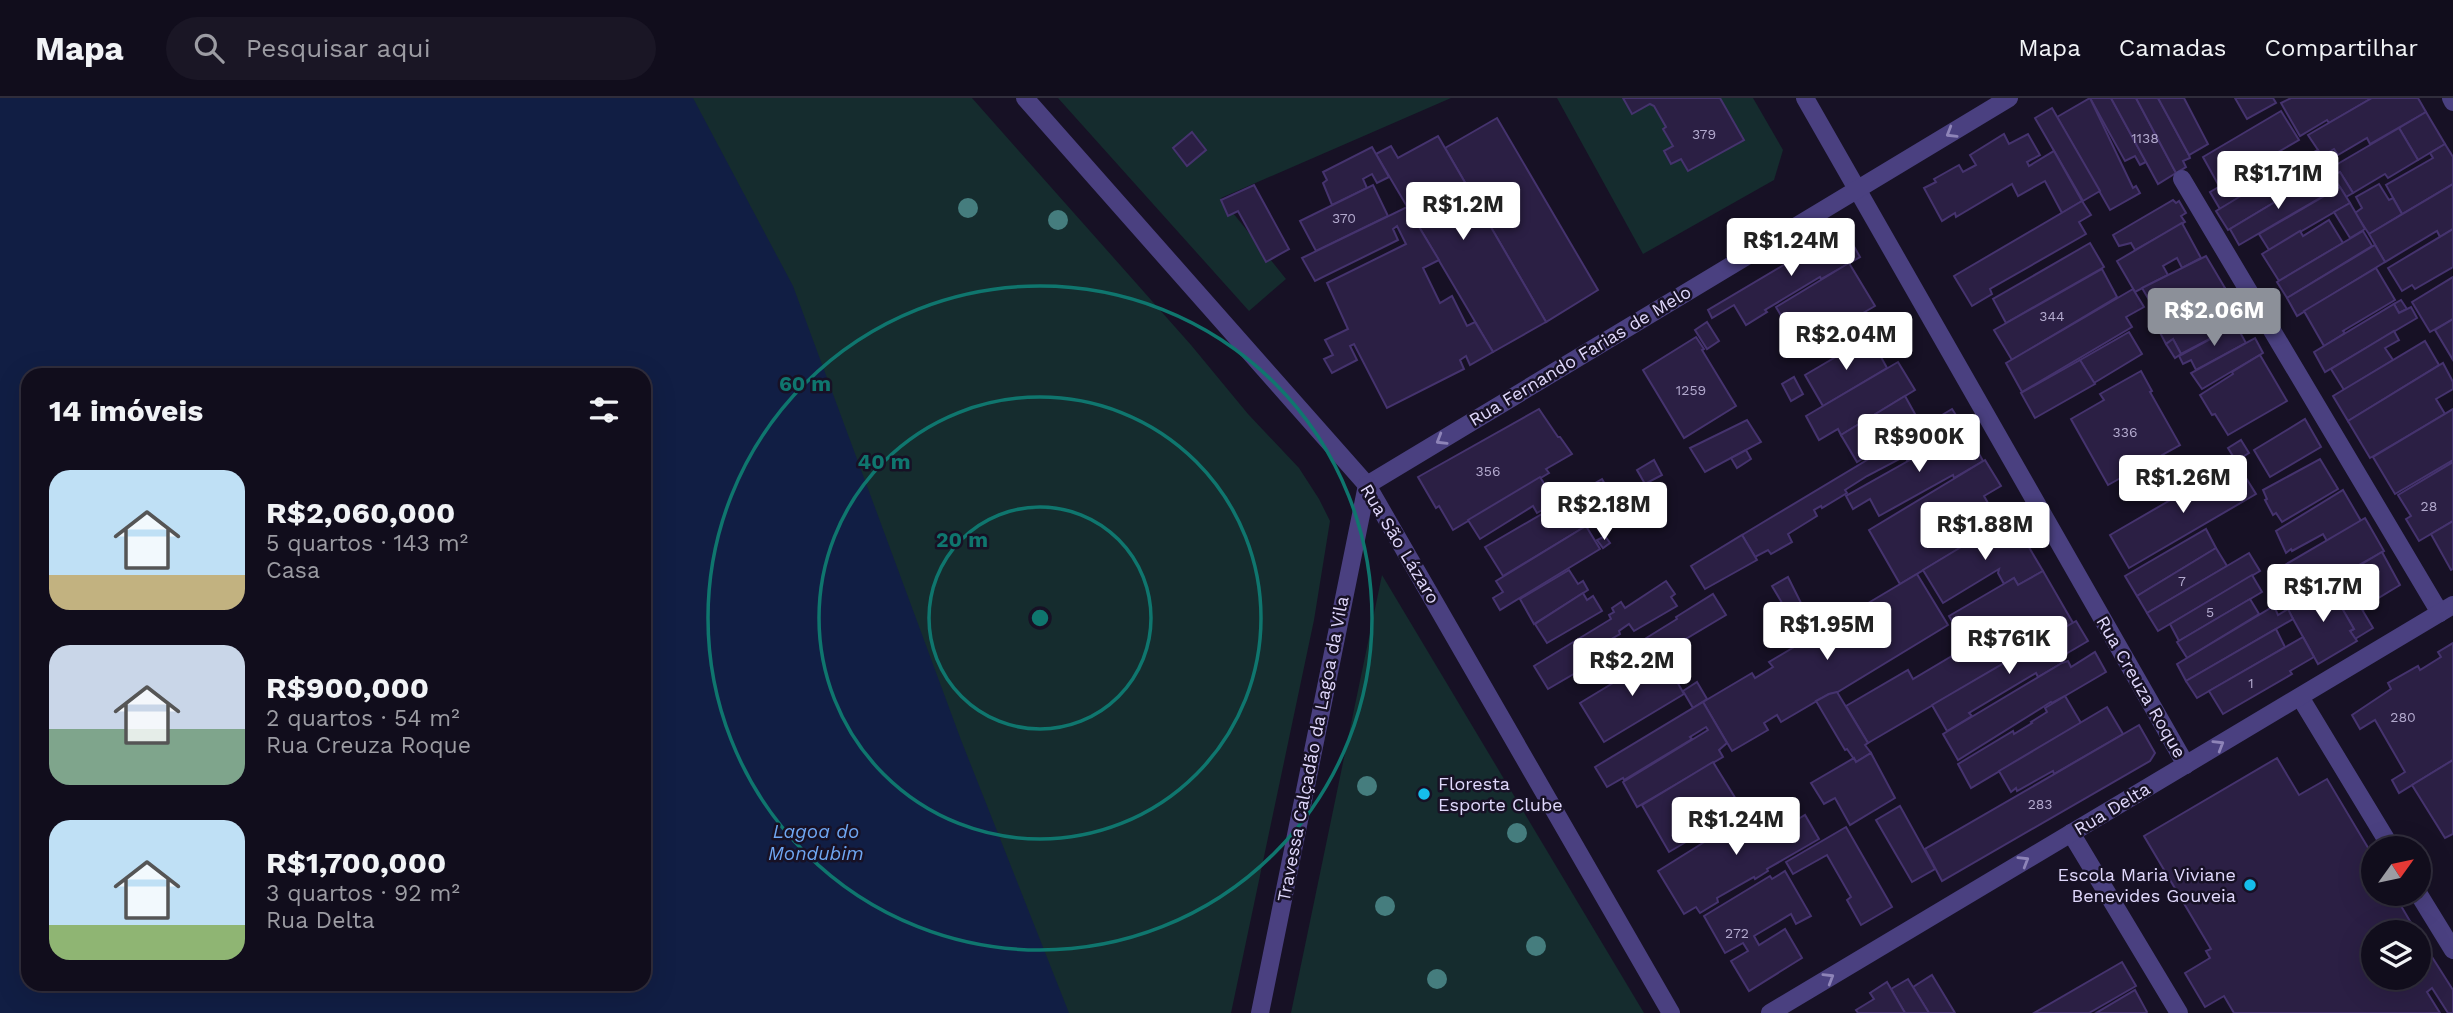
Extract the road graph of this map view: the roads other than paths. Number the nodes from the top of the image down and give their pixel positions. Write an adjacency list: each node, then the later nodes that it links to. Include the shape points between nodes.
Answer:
1 (1025, 98): 6 (street, Rua São Lázaro)
2 (1805, 98): 5 (street, Rua Creuza Roque)
3 (2009, 98): 5 (street, Rua Fernando Farias de Melo, one-way to 5)
4 (2182, 178): 7 (street)
5 (1859, 188): 6 (street, Rua Fernando Farias de Melo, one-way to 6); 9 (street, Rua Creuza Roque)
6 (1367, 485): 14 (street, Travessa Calçadão da Lagoa da Vila); 15 (street, Rua São Lázaro)
7 (2446, 609): 8 (street, Rua Delta)
8 (2300, 697): 9 (street, Rua Delta, one-way to 8); 11 (street)
9 (2186, 765): 10 (street, Rua Delta)
10 (2071, 834): 16 (street, Rua Delta, one-way to 10); 17 (street)
11 (2384, 836)
12 (2426, 906): 13 (street)
13 (2453, 950)
14 (1260, 1013)
15 (1671, 1013)
16 (1770, 1013)
17 (2179, 1013)

